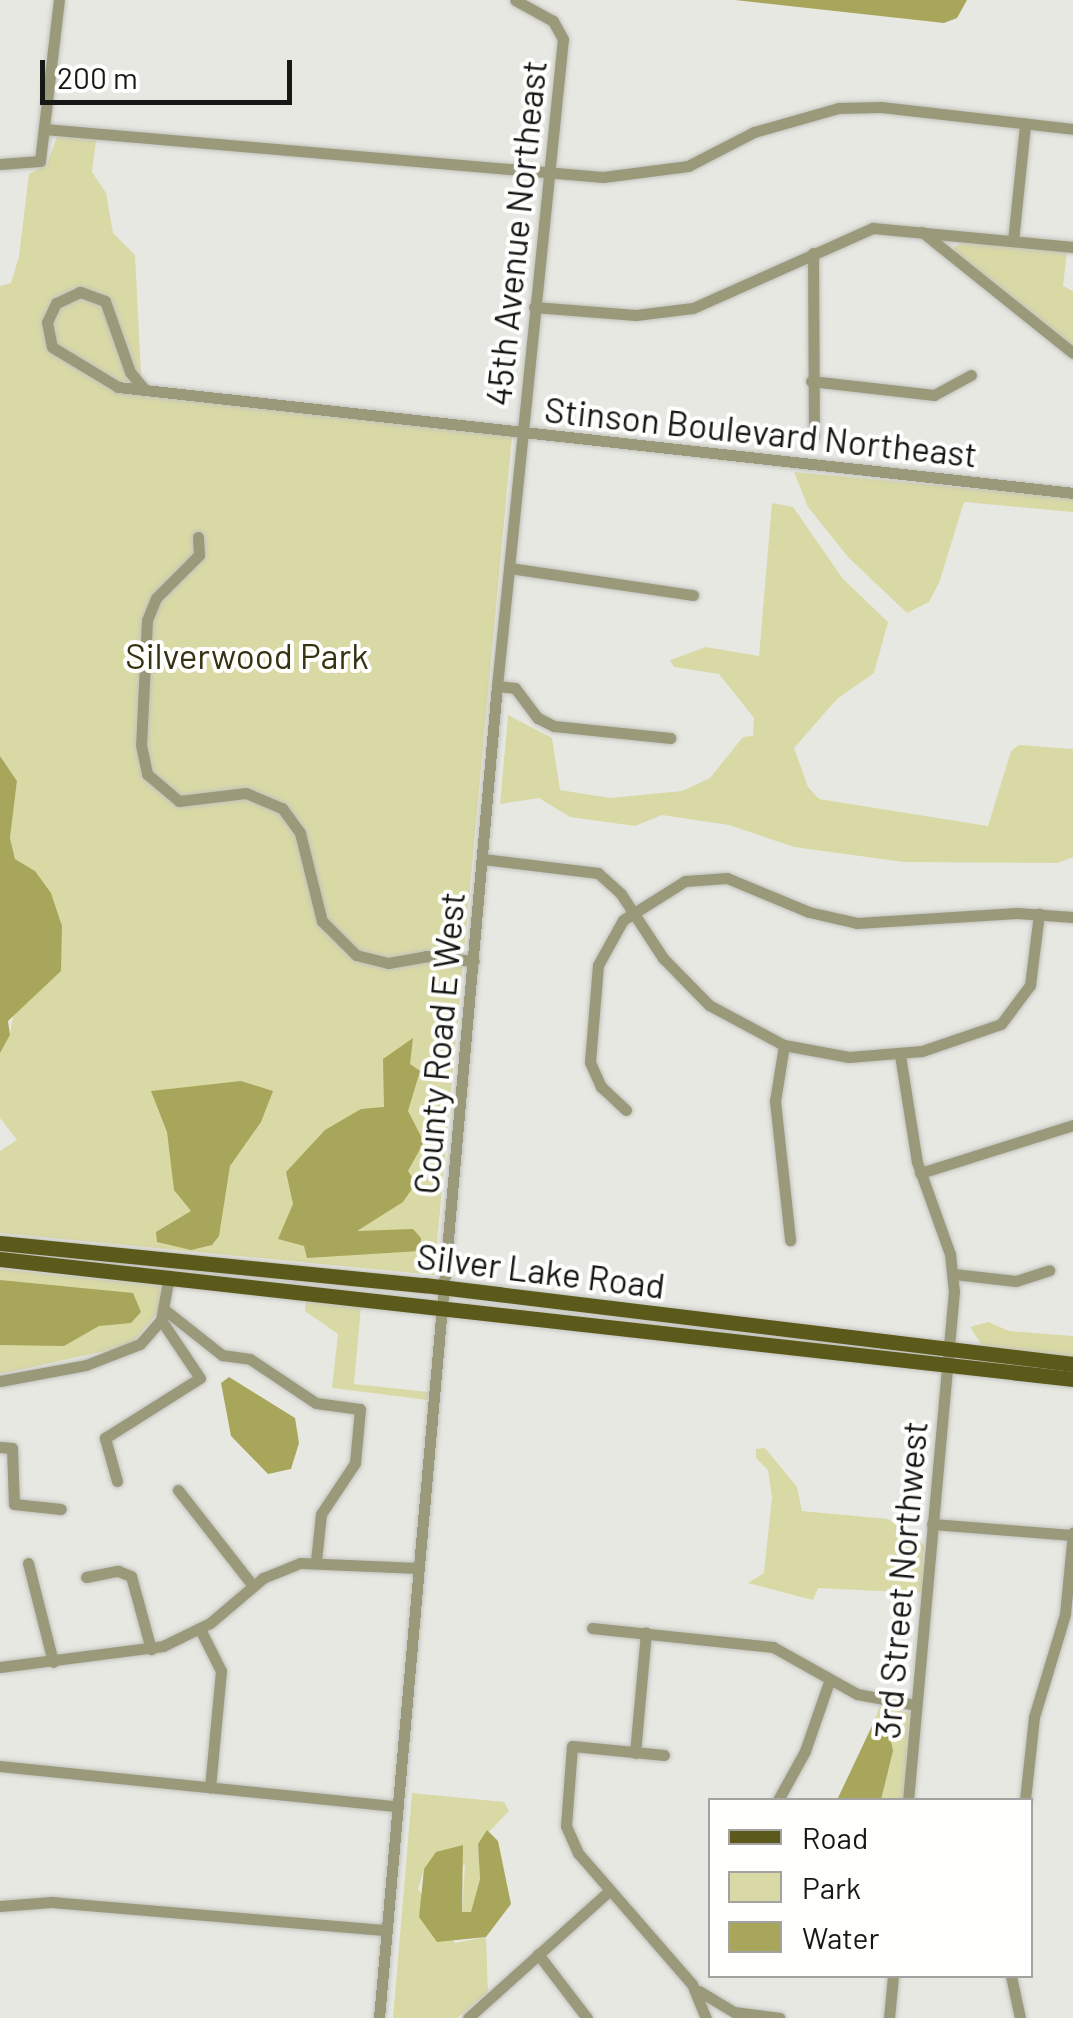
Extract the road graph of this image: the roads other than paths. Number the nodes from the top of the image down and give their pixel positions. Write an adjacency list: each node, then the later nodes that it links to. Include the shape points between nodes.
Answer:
1 (59, 0): 4 (street)
2 (515, 0): 7 (street, 45th Avenue Northeast, via 552,21 564,38)
3 (1025, 124): 5 (street); 7 (street, via 838,108 797,116 655,175); 9 (street)
4 (44, 129): 6 (street, via 36,166); 7 (street)
5 (1073, 130)
6 (0, 164)
7 (548, 172): 12 (street, 45th Avenue Northeast)
8 (922, 232): 9 (street); 11 (street, via 873,228); 13 (street)
9 (1013, 241): 10 (street)
10 (1073, 247)
11 (813, 253): 12 (street, via 693,308 636,316); 15 (street)
12 (534, 307): 17 (street, 45th Avenue Northeast)
13 (1073, 353)
14 (971, 374): 15 (street, via 934,394)
15 (812, 381): 18 (street)
16 (145, 390): 16 (street, Stinson Boulevard Northeast, via 130,372 105,301 80,292 56,302 46,330 59,354 113,385); 17 (street, Stinson Boulevard Northeast)
17 (521, 432): 19 (street, Stinson Boulevard Northeast); 21 (street, County Road E West)
18 (814, 436)
19 (1073, 493)
20 (198, 537): 29 (street, via 200,554 156,598 147,620 141,746 147,774 179,801 246,794 282,808 300,833 322,921 356,955 377,962 426,956)
21 (510, 568): 22 (street); 23 (street, County Road E West)
22 (693, 595)
23 (496, 686): 24 (street, via 515,688 538,718 554,726); 25 (street, County Road E West)
24 (670, 738)
25 (483, 859): 26 (street, via 590,870 616,886); 29 (street, County Road E West)
26 (633, 912): 27 (street, via 706,876 857,923); 30 (street, via 695,993); 32 (street, via 601,953 590,1052 596,1079)
27 (1038, 914): 28 (street); 31 (street, via 1034,973 1011,1016 976,1036)
28 (1073, 918)
29 (474, 961): 41 (street, County Road E West)
30 (784, 1045): 31 (street, via 849,1057); 35 (street, via 775,1101)
31 (900, 1055): 34 (street)
32 (626, 1110)
33 (1073, 1125): 34 (street)
34 (920, 1174): 39 (street)
35 (790, 1240)
36 (0, 1244): 41 (main road, Silver Lake Road)
37 (0, 1259): 40 (main road)
38 (1050, 1270): 39 (street, via 1016,1281)
39 (954, 1274): 43 (street, 3rd Street Northwest)
40 (169, 1276): 41 (main road); 42 (street)
41 (442, 1296): 43 (main road); 55 (street, County Road E West)
42 (163, 1315): 46 (street, via 122,1354); 48 (street, via 200,1378 104,1438); 53 (street, via 222,1356 250,1359 316,1403 360,1408 355,1463 321,1514)
43 (948, 1357): 44 (main road); 45 (main road); 51 (street, 3rd Street Northwest)
44 (1073, 1364)
45 (1073, 1379)
46 (0, 1381)
47 (0, 1448): 50 (street, via 12,1448 14,1504)
48 (116, 1481)
49 (178, 1490): 57 (street)
50 (61, 1509)
51 (932, 1524): 52 (street); 65 (street, 3rd Street Northwest)
52 (1073, 1534): 72 (street, via 1065,1614 1034,1717)
53 (316, 1561): 55 (street); 57 (street, via 288,1566)
54 (28, 1562): 62 (street)
55 (419, 1568): 73 (street, County Road E West)
56 (86, 1576): 61 (street, via 118,1570 130,1576)
57 (253, 1586): 59 (street)
58 (592, 1628): 60 (street)
59 (200, 1629): 61 (street); 69 (street, via 221,1672)
60 (646, 1633): 64 (street, via 773,1647); 66 (street)
61 (152, 1649): 62 (street)
62 (54, 1662): 63 (street)
63 (0, 1667)
64 (830, 1679): 65 (street, via 872,1699); 70 (street, via 806,1751)
65 (916, 1705): 71 (street, 3rd Street Northwest)
66 (635, 1752): 67 (street); 74 (street, via 572,1746 568,1835)
67 (664, 1756)
68 (0, 1766): 69 (street)
69 (210, 1787): 73 (street)
70 (779, 1798)
71 (908, 1798)
72 (1025, 1798)
73 (398, 1806): 76 (street, County Road E West)
74 (610, 1890): 77 (street); 80 (street)
75 (0, 1906): 76 (street, via 51,1902)
76 (387, 1930): 81 (street, County Road E West)
77 (538, 1954): 82 (street); 83 (street)
78 (893, 1978): 86 (street)
79 (1010, 1978): 87 (street)
80 (692, 1984): 84 (street); 85 (street, via 734,2012)
81 (379, 2018)
82 (468, 2018)
83 (587, 2018)
84 (706, 2018)
85 (780, 2018)
86 (890, 2018)
87 (1020, 2018)

